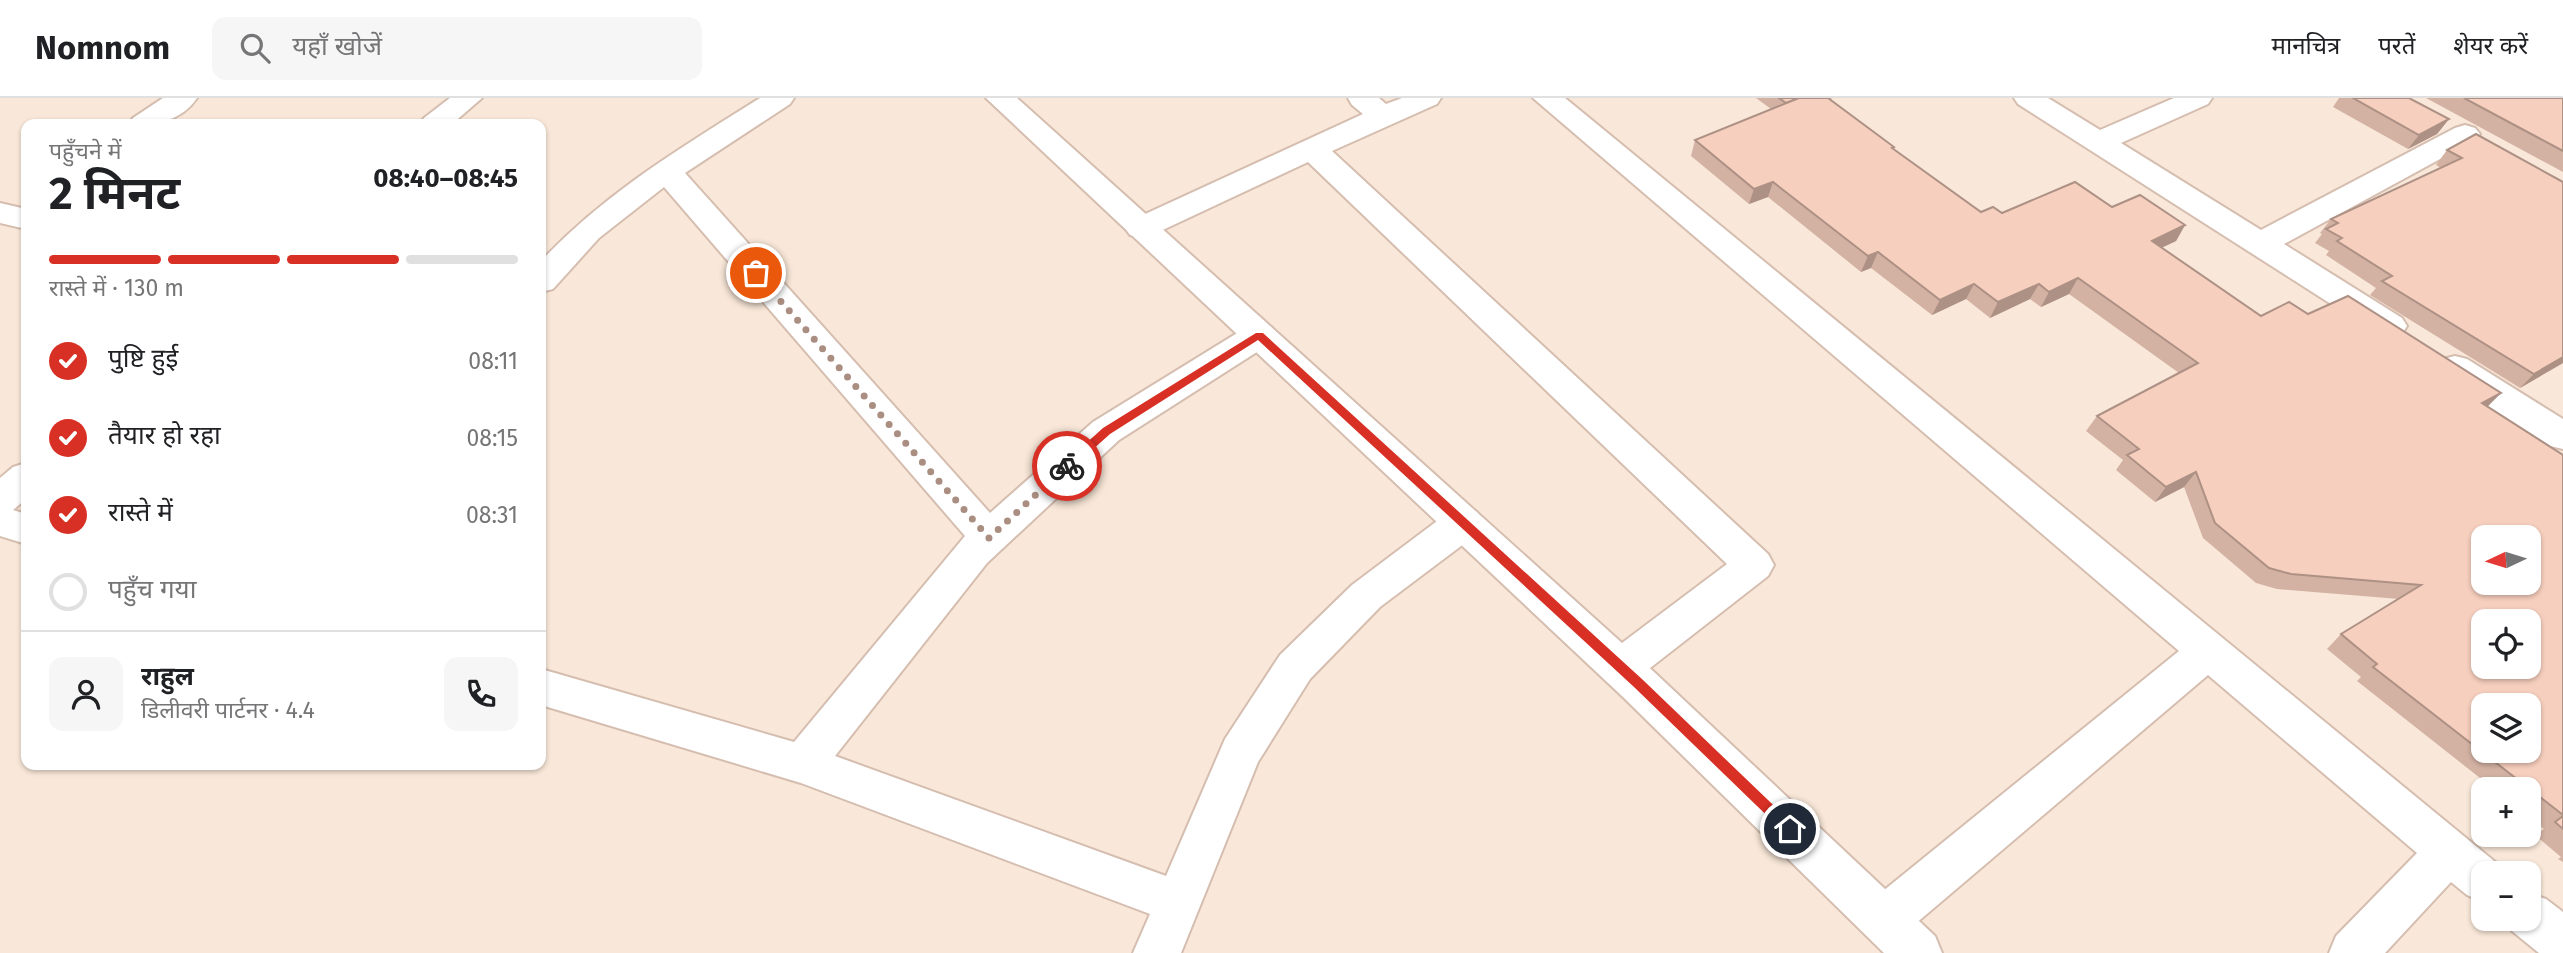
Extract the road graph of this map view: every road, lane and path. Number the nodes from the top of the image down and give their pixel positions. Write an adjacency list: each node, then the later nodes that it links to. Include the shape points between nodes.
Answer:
1 (183, 98): 11 (street)
2 (468, 98): 12 (street)
3 (780, 98): 15 (street)
4 (1000, 98): 16 (street)
5 (1427, 98): 9 (street)
6 (1548, 98): 27 (street)
7 (2028, 98): 13 (street)
8 (2198, 98): 13 (street)
9 (1371, 107): 14 (street)
10 (2432, 116): 17 (street, via 2476,140)
11 (151, 119)
12 (441, 119)
13 (2098, 142): 17 (street)
14 (1312, 149): 16 (street); 28 (street, via 1754,565)
15 (667, 171): 18 (street, via 588,231); 26 (street)
16 (1141, 228): 19 (street)
17 (2260, 244): 20 (street)
18 (546, 276)
19 (1259, 335): 24 (street); 26 (street, via 1106,431)
20 (2563, 436)
21 (21, 481): 22 (street)
22 (0, 500)
23 (0, 521): 25 (street)
24 (1464, 523): 28 (street); 32 (street, via 1366,596 1295,667 1240,753)
25 (21, 527)
26 (989, 538): 30 (street)
27 (2208, 652): 31 (street); 33 (street)
28 (1621, 667): 33 (street)
29 (546, 688): 30 (street)
30 (803, 764): 32 (street)
31 (2466, 867): 38 (street)
32 (1180, 903): 36 (street)
33 (1884, 920): 37 (street)
34 (2541, 925): 35 (street)
35 (2563, 942)
36 (1157, 953)
37 (1918, 953)
38 (2353, 953)

